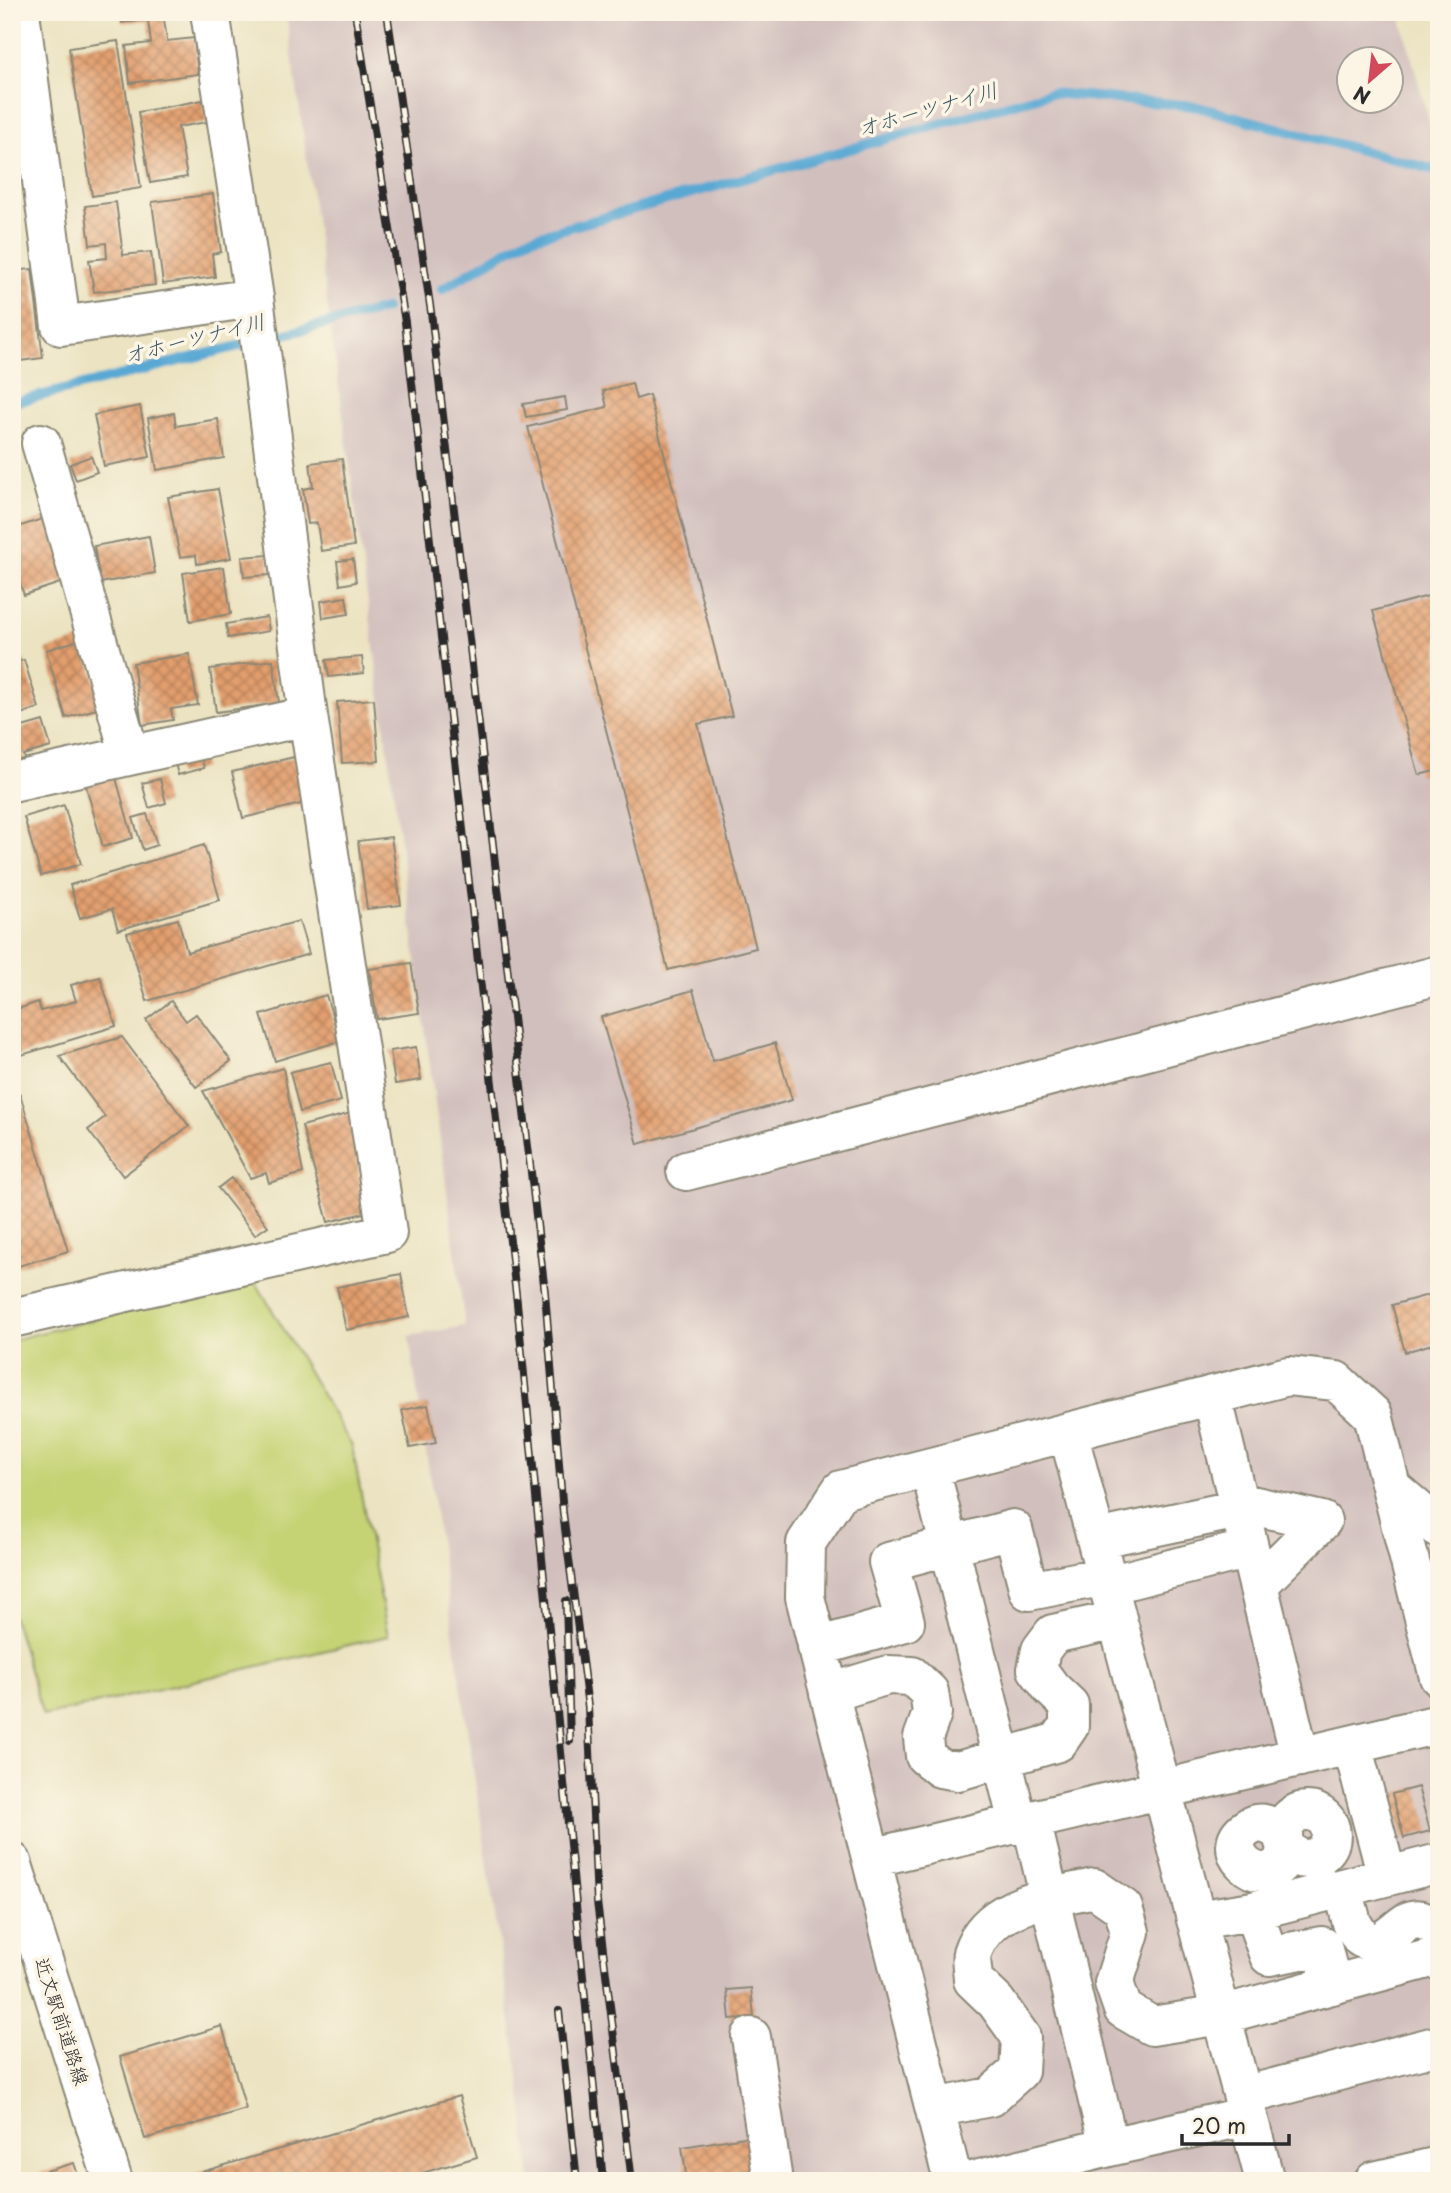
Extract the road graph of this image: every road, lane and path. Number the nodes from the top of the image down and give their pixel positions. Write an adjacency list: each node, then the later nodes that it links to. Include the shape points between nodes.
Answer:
1 (20, 12): 3 (street, via 61,326)
2 (210, 12): 3 (street)
3 (258, 332): 5 (street)
4 (41, 443): 6 (street)
5 (308, 716): 6 (street); 10 (street, via 387,1233)
6 (130, 755): 7 (street)
7 (12, 782)
8 (1439, 975): 9 (street)
9 (685, 1171)
10 (12, 1318)
11 (1212, 1395): 12 (street); 14 (street, via 1288,1376 1336,1381 1373,1415); 15 (street)
12 (1068, 1432): 13 (street); 17 (street)
13 (930, 1468): 18 (street); 22 (street, via 841,1490 806,1544 805,1597)
14 (1391, 1487): 16 (street); 23 (street)
15 (1239, 1505): 17 (street); 19 (street); 20 (street, via 1322,1521)
16 (1439, 1528)
17 (1096, 1539): 21 (street)
18 (949, 1545): 21 (street, via 1013,1529 1029,1591); 22 (street, via 888,1562 905,1622); 27 (street)
19 (1249, 1549): 20 (street); 21 (street)
20 (1258, 1585): 28 (street)
21 (1110, 1594): 27 (street, via 1053,1634 1041,1650 1037,1669 1069,1705 1069,1726 1058,1742); 29 (street)
22 (817, 1647): 24 (street)
23 (1439, 1677)
24 (829, 1693): 27 (street, via 888,1675 912,1676 929,1692 932,1713 923,1738 925,1756 940,1768 958,1771); 31 (street)
25 (1439, 1724): 26 (street)
26 (1352, 1745): 28 (street); 35 (street)
27 (1001, 1758): 30 (street)
28 (1296, 1758): 29 (street); 34 (street, via 1290,1831 1253,1824 1242,1832 1237,1852)
29 (1162, 1790): 30 (street); 34 (street)
30 (1024, 1822): 31 (street); 37 (street)
31 (871, 1858): 47 (street)
32 (12, 1862): 50 (street, 近文駅前道路線)
33 (1439, 1863): 35 (street)
34 (1183, 1867): 39 (street)
35 (1387, 1876): 36 (street)
36 (1343, 1888): 38 (street); 40 (street, via 1360,1938 1374,1944 1417,1918)
37 (1049, 1899): 43 (street, via 1094,1888 1123,1908 1130,1932 1114,1983 1123,2009 1152,2026); 47 (street, via 1014,1908 989,1924 972,1954 973,1980 1021,2037 1019,2071 990,2097); 48 (street)
38 (1253, 1911): 39 (street); 42 (street, via 1269,1956 1322,1945)
39 (1196, 1920): 43 (street)
40 (1439, 1929)
41 (1439, 1956): 42 (street)
42 (1332, 1985): 43 (street)
43 (1221, 2015): 46 (street)
44 (751, 2037): 51 (street)
45 (1439, 2045): 46 (street)
46 (1245, 2106): 48 (street); 54 (street)
47 (935, 2108): 52 (street)
48 (1109, 2147): 53 (street)
49 (1439, 2166): 55 (street)
50 (113, 2181)
51 (773, 2181)
52 (953, 2181)
53 (972, 2181)
54 (1265, 2181)
55 (1374, 2181)

